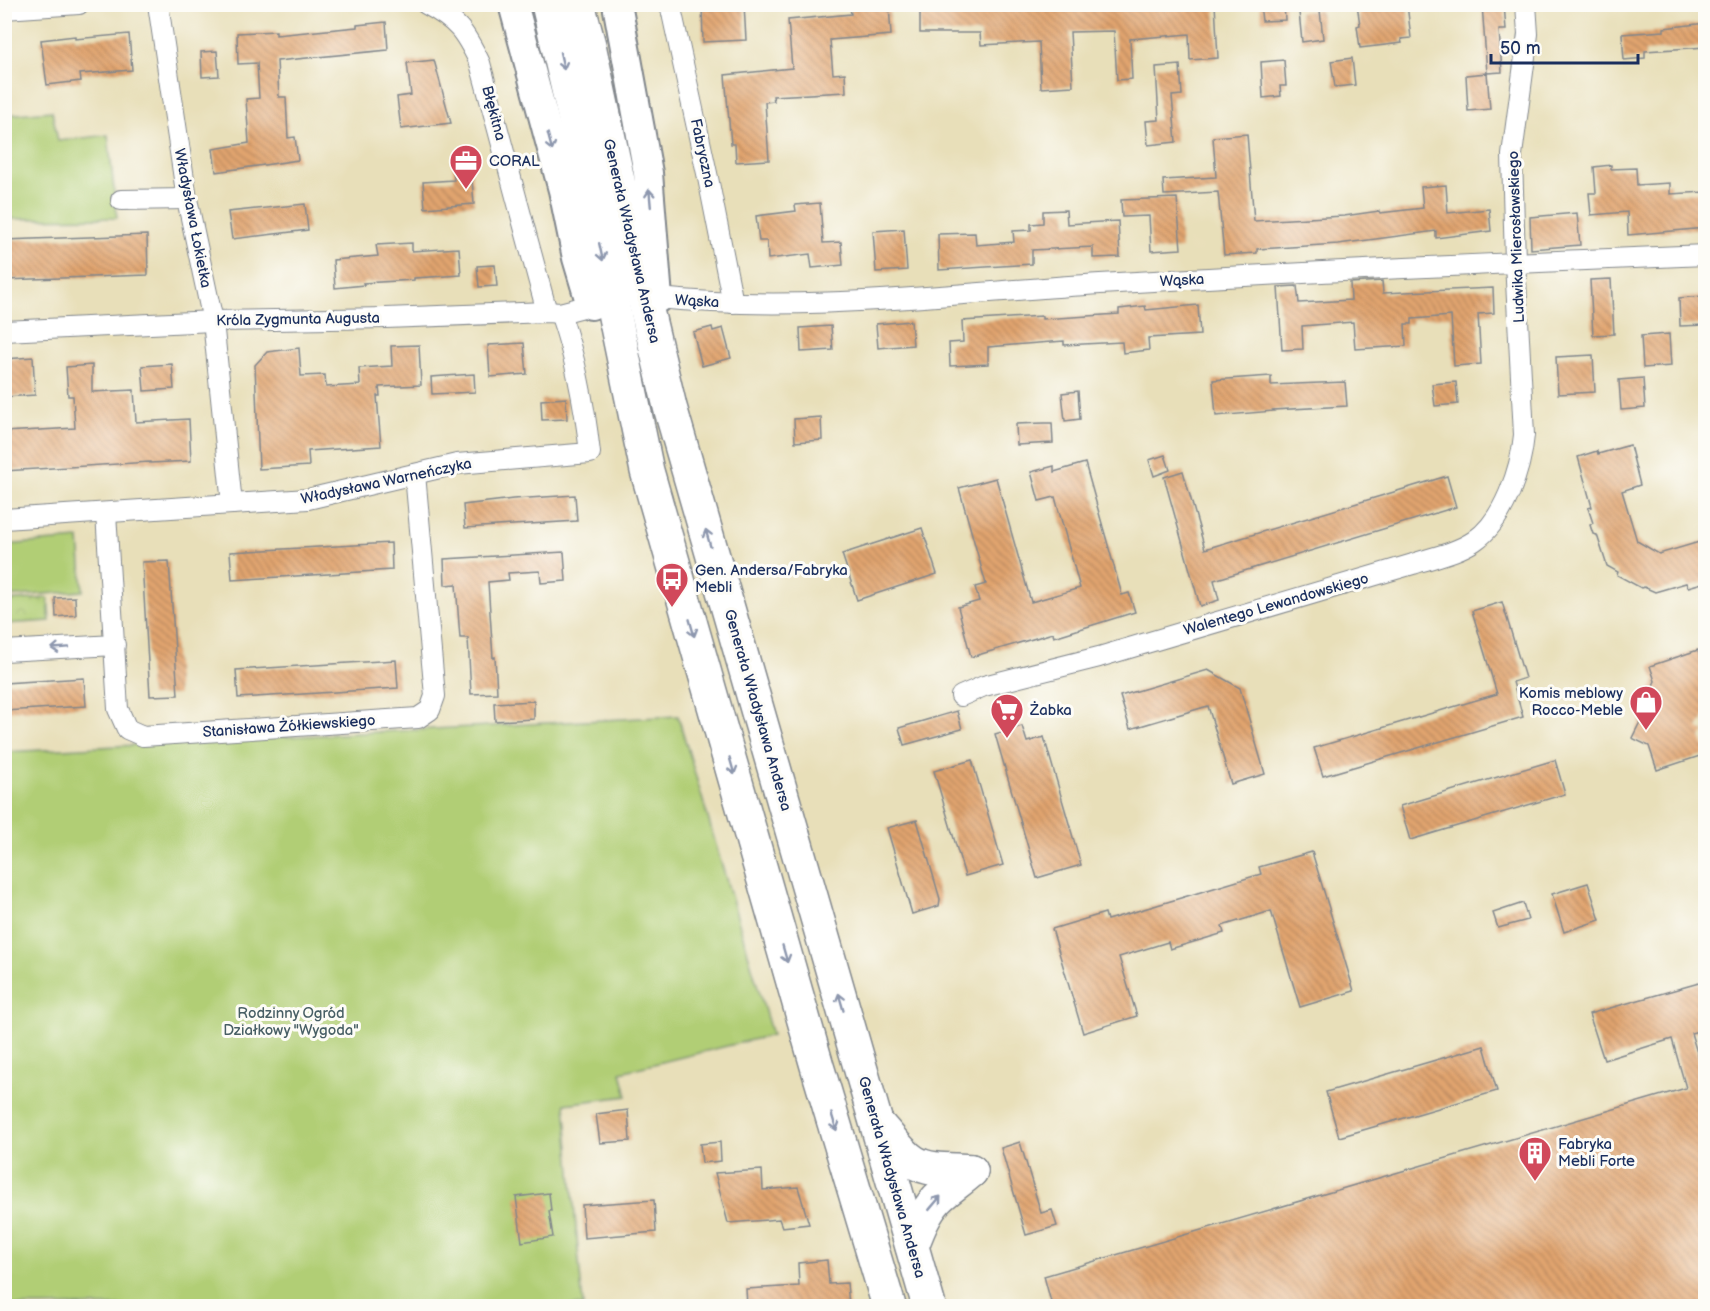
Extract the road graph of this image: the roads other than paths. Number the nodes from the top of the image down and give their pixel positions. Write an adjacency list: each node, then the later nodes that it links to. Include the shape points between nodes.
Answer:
1 (79, 4): 10 (street)
2 (158, 4): 11 (street, Władysława Łokietka)
3 (426, 4): 18 (street, Błękitna, via 447,15 467,36 480,63)
4 (513, 4): 17 (main road, one-way to 17)
5 (548, 4): 23 (highway, Generała Władysława Andersa, one-way to 23)
6 (579, 4): 21 (highway, Generała Władysława Andersa)
7 (617, 4): 15 (main road, one-way to 7, via 648,173)
8 (670, 4): 16 (street, Fabryczna)
9 (1526, 4): 14 (street, Ludwika Mierosławskiego, via 1528,34 1512,155)
10 (4, 9)
11 (187, 199): 12 (street); 19 (street, Władysława Łokietka)
12 (121, 200)
13 (1706, 255): 14 (street, Wąska)
14 (1515, 262): 16 (street, Wąska, via 857,301); 22 (street, Ludwika Mierosławskiego)
15 (658, 298): 16 (street, Wąska); 21 (highway)
16 (734, 303)
17 (591, 305): 18 (street, Króla Zygmunta Augusta); 23 (highway, via 614,382)
18 (553, 313): 19 (street, Króla Zygmunta Augusta); 24 (street, Władysława Warneńczyka, via 566,330 590,453 456,464)
19 (213, 321): 20 (street, Króla Zygmunta Augusta); 25 (street, Władysława Łokietka)
20 (4, 331)
21 (670, 406): 31 (highway, Generała Władysława Andersa, one-way to 21)
22 (1524, 435): 30 (street, Walentego Lewandowskiego, via 1515,482 1503,505 1483,533 1461,548 1099,657 984,686)
23 (648, 471): 33 (highway, Generała Władysława Andersa, one-way to 33)
24 (415, 474): 25 (street, Władysława Warneńczyka, via 308,499); 28 (street, Stanisława Żółkiewskiego, via 435,696 430,710 418,718 143,736 127,729 118,709)
25 (232, 504): 26 (street, Władysława Warneńczyka)
26 (106, 513): 27 (street, Władysława Warneńczyka); 28 (street, Stanisława Żółkiewskiego)
27 (4, 519)
28 (114, 645): 29 (street, one-way to 29)
29 (4, 651)
30 (961, 696)
31 (877, 1124): 32 (highway, Generała Władysława Andersa); 32 (highway, one-way to 31, via 930,1208 971,1171 930,1168 915,1162)
32 (912, 1246): 34 (highway, Generała Władysława Andersa)
33 (889, 1306)
34 (929, 1306)

